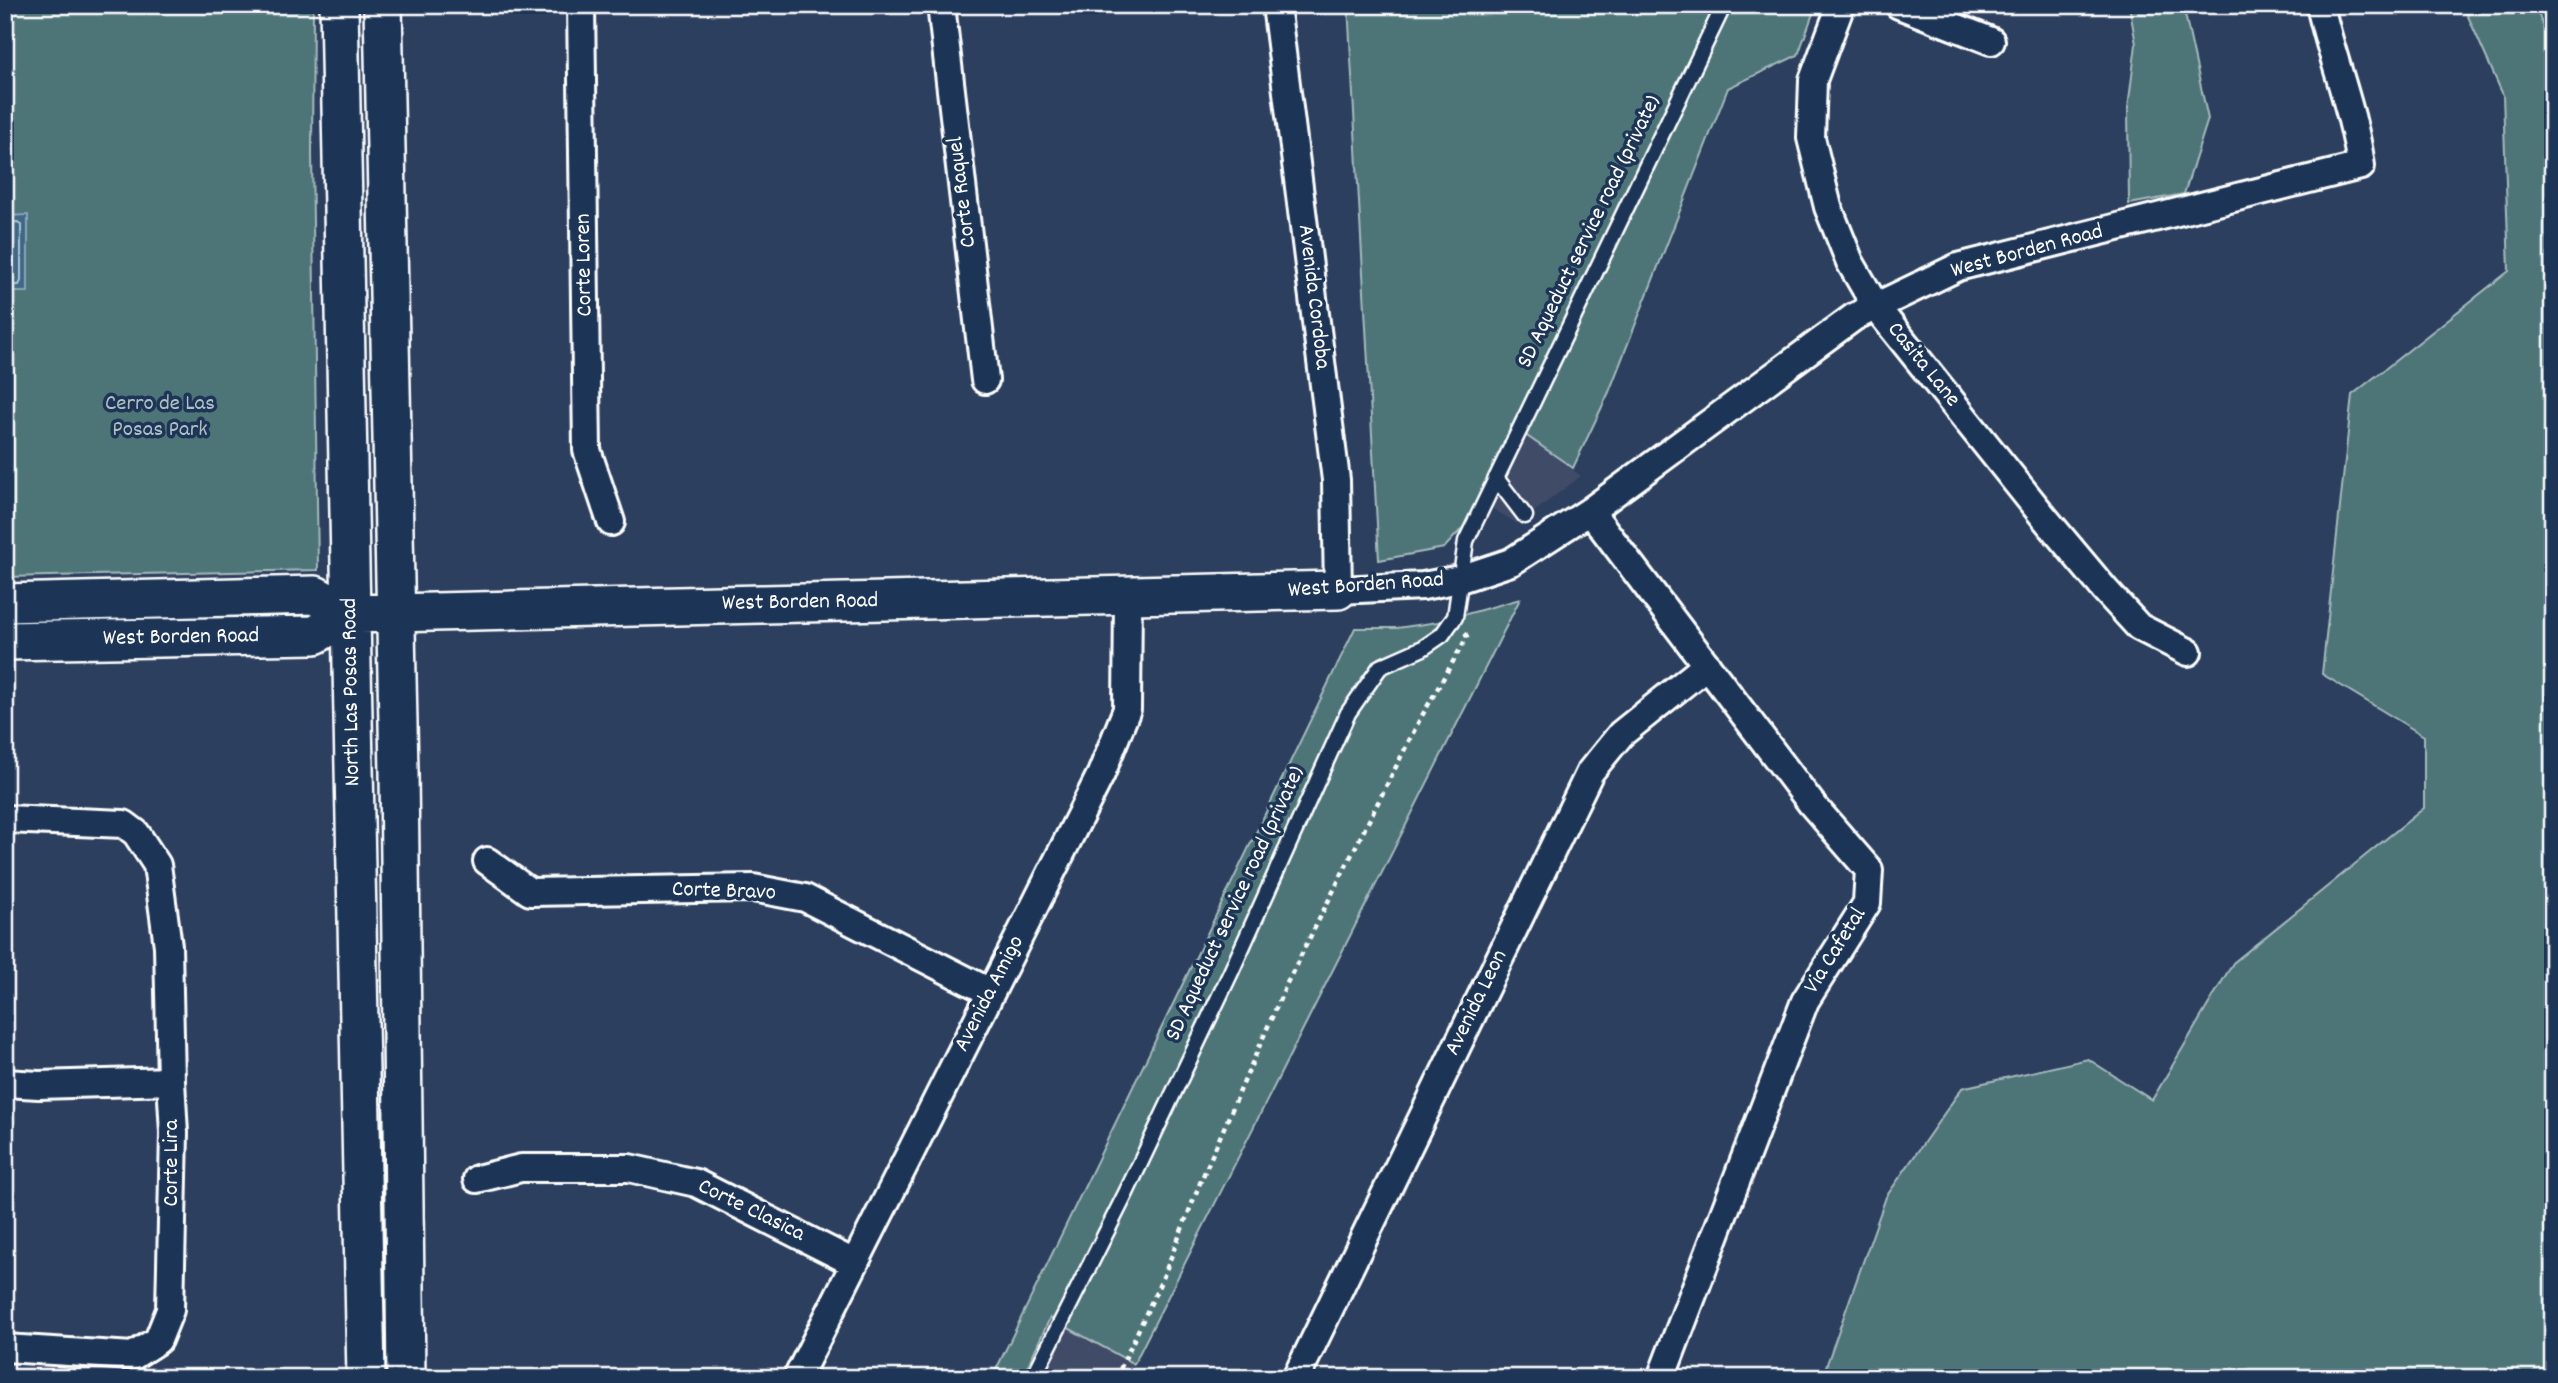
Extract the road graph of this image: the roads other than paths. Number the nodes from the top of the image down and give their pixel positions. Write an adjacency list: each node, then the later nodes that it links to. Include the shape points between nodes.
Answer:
1 (338, 5): 22 (street, North Las Posas Road)
2 (383, 5): 21 (street, North Las Posas Road)
3 (581, 5): 16 (street, Corte Loren, via 587,450)
4 (941, 5): 12 (street, Corte Raquel)
5 (1276, 5): 18 (street, Avenida Cordoba, via 1336,480)
6 (1724, 5): 13 (lane, SD Aqueduct service road (private))
7 (1841, 5): 11 (street, Casita Lane, via 1813,80 1811,138 1828,207 1850,262)
8 (1899, 5): 10 (street)
9 (2320, 5): 11 (street, West Borden Road, via 2357,131 2361,166 1958,267)
10 (1991, 41)
11 (1876, 307): 14 (street, West Borden Road, via 1854,317); 24 (street, Casita Lane, via 2044,517 2139,627)
12 (985, 380)
13 (1496, 478): 15 (lane); 17 (lane, SD Aqueduct service road (private), via 1466,541)
14 (1590, 511): 17 (street, West Borden Road, via 1511,562); 25 (street, Via Cafetal)
15 (1525, 516)
16 (611, 522)
17 (1460, 579): 18 (street, West Borden Road, via 1423,586); 37 (lane, SD Aqueduct service road (private), via 1454,617 1443,635 1380,667 1348,713 1231,972)
18 (1338, 590): 19 (street, West Borden Road)
19 (1128, 596): 21 (street, West Borden Road); 28 (street, Avenida Amigo, via 1127,709 1101,774)
20 (5, 603): 22 (street, West Borden Road, via 315,595)
21 (395, 612): 22 (street, West Borden Road); 35 (street, North Las Posas Road)
22 (350, 614): 23 (street, West Borden Road, via 315,635); 34 (street, North Las Posas Road)
23 (5, 641)
24 (2188, 652)
25 (1707, 665): 38 (street, Avenida Leon, via 1621,734 1590,772); 39 (street, Via Cafetal, via 1811,803 1869,870 1867,903 1805,1001)
26 (5, 819): 29 (street, Corte Lira, via 124,824 136,833 157,865 168,946)
27 (487, 860): 28 (street, Corte Bravo, via 530,892 753,888 805,898)
28 (990, 992): 32 (street, Avenida Amigo)
29 (171, 1082): 30 (street); 33 (street, Corte Lira, via 170,1310 158,1340 133,1356)
30 (5, 1083)
31 (477, 1179): 32 (street, Corte Clasica, via 521,1168 629,1168 696,1183)
32 (854, 1262): 36 (street, Avenida Amigo)
33 (5, 1348)
34 (366, 1378)
35 (406, 1378)
36 (797, 1378)
37 (1033, 1378)
38 (1296, 1378)
39 (1661, 1378)

